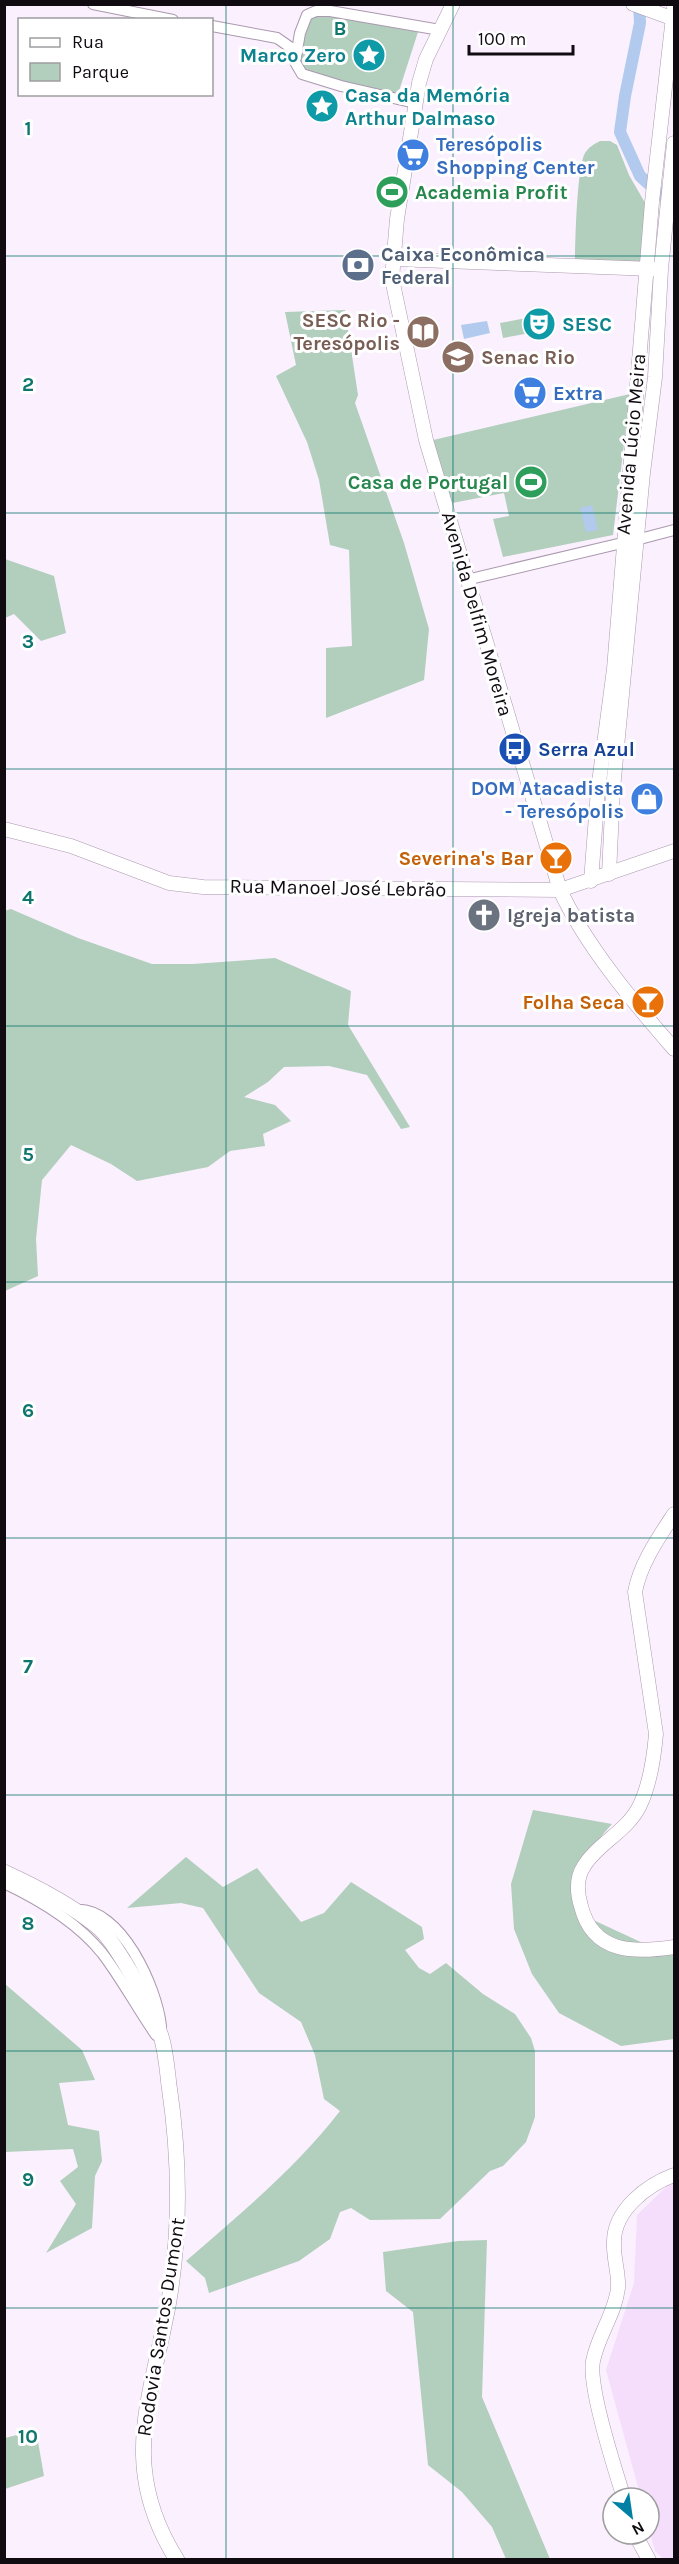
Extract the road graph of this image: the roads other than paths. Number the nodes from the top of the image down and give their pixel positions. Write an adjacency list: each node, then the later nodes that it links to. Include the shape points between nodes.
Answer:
1 (93, 4): 5 (street)
2 (453, 4): 7 (main road, Avenida Delfim Moreira)
3 (633, 4): 4 (main road)
4 (674, 13): 12 (main road, Avenida Lúcio Meira)
5 (163, 18)
6 (213, 27): 9 (street)
7 (440, 30): 8 (street, via 321,10 307,15); 11 (main road, Avenida Delfim Moreira, via 426,59)
8 (300, 33): 9 (street); 10 (street)
9 (277, 38): 10 (street)
10 (297, 52): 11 (street, via 299,72 310,78)
11 (415, 103): 15 (main road, Avenida Delfim Moreira)
12 (668, 119): 16 (main road, Avenida Lúcio Meira, via 655,178)
13 (675, 143): 14 (main road, Avenida Lúcio Meira)
14 (674, 161): 17 (main road, Avenida Lúcio Meira)
15 (394, 259): 16 (main road); 21 (main road, Avenida Delfim Moreira, via 392,279 415,392)
16 (646, 268): 17 (main road); 20 (main road, Avenida Lúcio Meira)
17 (661, 269): 19 (main road, Avenida Lúcio Meira, via 655,377)
18 (675, 530): 19 (street)
19 (636, 540): 22 (main road, Avenida Lúcio Meira)
20 (622, 543): 21 (street); 23 (main road, Avenida Lúcio Meira, via 615,658)
21 (466, 580): 28 (main road, Avenida Delfim Moreira)
22 (613, 789): 23 (main road); 26 (main road, Avenida Lúcio Meira)
23 (598, 790): 27 (main road, Avenida Lúcio Meira)
24 (4, 829): 28 (main road, Rua Manoel José Lebrão, via 71,846 180,885)
25 (675, 851): 26 (main road, Rua Manoel José Lebrão)
26 (609, 874): 27 (main road, Rua Manoel José Lebrão)
27 (591, 881): 28 (main road, Rua Manoel José Lebrão)
28 (560, 890): 29 (main road, Avenida Delfim Moreira, via 641,1012)
29 (675, 1049)
30 (675, 1514): 36 (main road, via 648,1557 635,1592 656,1734 647,1784 631,1820 584,1865 578,1880 583,1913 589,1925 608,1943 635,1951)
31 (4, 1872): 33 (highway, Rodovia Santos Dumont)
32 (4, 1883): 34 (street, via 52,1910)
33 (105, 1926): 34 (street); 35 (highway, Rodovia Santos Dumont)
34 (91, 1941): 35 (street)
35 (114, 1947): 37 (highway, Rodovia Santos Dumont, via 137,1983); 37 (street, via 154,1990)
36 (675, 1947)
37 (162, 2042): 40 (highway, Rodovia Santos Dumont, via 172,2103 179,2211 168,2306 142,2445 149,2501)
38 (675, 2175): 39 (main road, via 659,2181 635,2199 623,2215 614,2240 618,2288 592,2363 597,2399)
39 (621, 2486)
40 (177, 2559)

